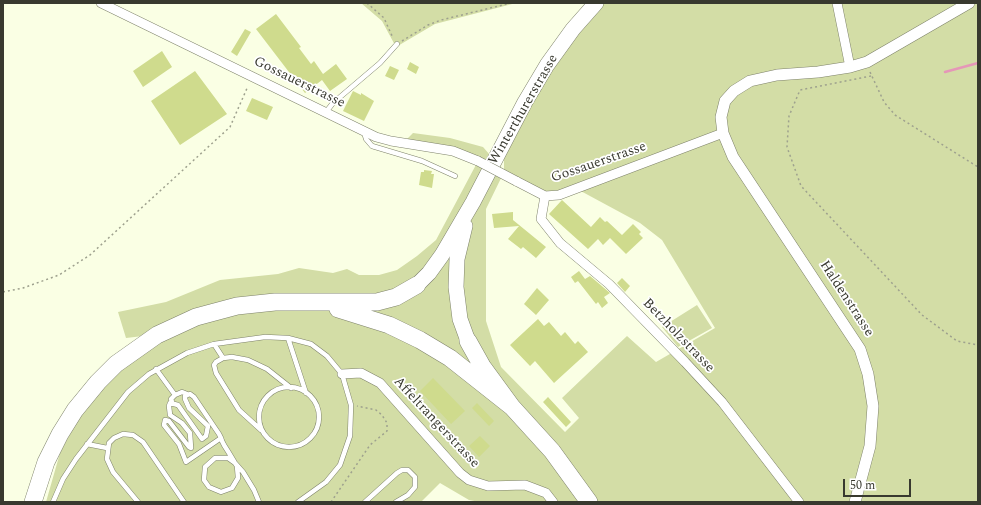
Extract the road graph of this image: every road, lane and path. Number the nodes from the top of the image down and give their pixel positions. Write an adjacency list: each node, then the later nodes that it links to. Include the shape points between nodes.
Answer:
1 (101, 3): 10 (street, Gossauerstrasse)
2 (367, 3): 7 (path, via 384,18)
3 (511, 3): 7 (path, via 441,20)
4 (596, 3): 18 (highway, Winterthurerstrasse, via 573,29 547,66 525,102)
5 (838, 3): 9 (street)
6 (969, 3): 8 (street)
7 (397, 44): 12 (lane, via 380,63 332,103)
8 (867, 62): 9 (street); 11 (path)
9 (850, 66): 14 (street, via 818,72 777,74 750,81 734,91 725,101 721,117)
10 (252, 76): 12 (street, Gossauerstrasse); 20 (path, via 230,127 90,255 59,275 30,286)
11 (871, 76): 15 (path, via 884,102 896,115); 25 (path, via 800,90 789,116 787,148 801,186 922,315 957,341)
12 (326, 112): 13 (street, Gossauerstrasse)
13 (364, 131): 16 (lane, via 372,146 422,161); 17 (street, Gossauerstrasse, bridge, via 391,141 453,151 478,161)
14 (723, 133): 17 (street, Gossauerstrasse, via 577,189 559,195); 58 (street, Haldenstrasse, via 733,157 860,348 868,374 873,406 870,446)
15 (978, 167)
16 (455, 176)
17 (545, 196): 57 (street, Betzholzstrasse, via 541,219 560,243 609,284 722,402)
18 (473, 202): 19 (highway, via 430,273); 23 (highway, via 461,239 456,269 459,311)
19 (417, 285): 21 (highway, via 396,297 377,302)
20 (3, 292)
21 (290, 302): 35 (highway, via 357,313 407,333 450,358); 46 (highway, via 237,306 196,317 163,332 128,355 98,382 70,417 46,462)
22 (288, 338): 24 (lane, via 264,337); 28 (lane, via 311,344 327,356); 30 (lane)
23 (468, 341): 35 (highway, via 482,366)
24 (214, 344): 26 (lane); 27 (lane, via 187,353)
25 (978, 345)
26 (223, 358): 29 (lane, via 248,360); 37 (lane, via 217,360 214,365 216,373 239,410)
27 (156, 369): 32 (lane); 40 (lane, via 128,392)
28 (342, 374): 34 (lane); 55 (street, Affeltrangerstrasse, via 361,373 380,383 469,480 488,486 525,485 546,493)
29 (291, 388): 30 (lane); 37 (lane, via 276,391 264,401 259,416)
30 (306, 393): 37 (lane, via 315,403 318,416 316,429 308,440 297,446 283,447 271,441)
31 (188, 394): 32 (lane, via 182,392); 38 (lane, via 194,397); 39 (lane, via 185,399 189,408 208,426 206,436)
32 (175, 395): 33 (lane, via 171,399)
33 (171, 404): 36 (lane); 39 (lane, via 180,408); 41 (lane, via 170,415 182,423 190,433 191,448)
34 (351, 405): 51 (lane, via 350,436 340,465 326,482); 52 (path, via 376,410 387,423 387,431 370,445)
35 (512, 407): 56 (highway, via 552,451)
36 (165, 420): 41 (lane, via 171,423); 44 (lane, via 164,425 180,444 186,462)
37 (262, 431)
38 (221, 438): 42 (lane); 45 (lane)
39 (202, 439): 42 (lane)
40 (87, 444): 43 (lane); 47 (lane, via 63,479)
41 (189, 447): 44 (lane)
42 (208, 447): 44 (lane)
43 (107, 448): 48 (lane, via 110,469); 49 (lane, via 118,435 138,437)
44 (195, 456)
45 (235, 463): 45 (lane, via 223,456 210,460 204,471 206,484 216,491 225,492 232,488 239,474); 50 (lane, via 247,478)
46 (33, 502)
47 (54, 502)
48 (138, 502)
49 (184, 502)
50 (259, 502)
51 (298, 502)
52 (331, 502)
53 (365, 502): 54 (lane, via 397,473 408,470 415,477 415,487)
54 (396, 502)
55 (553, 502)
56 (589, 502)
57 (799, 502)
58 (855, 502)

